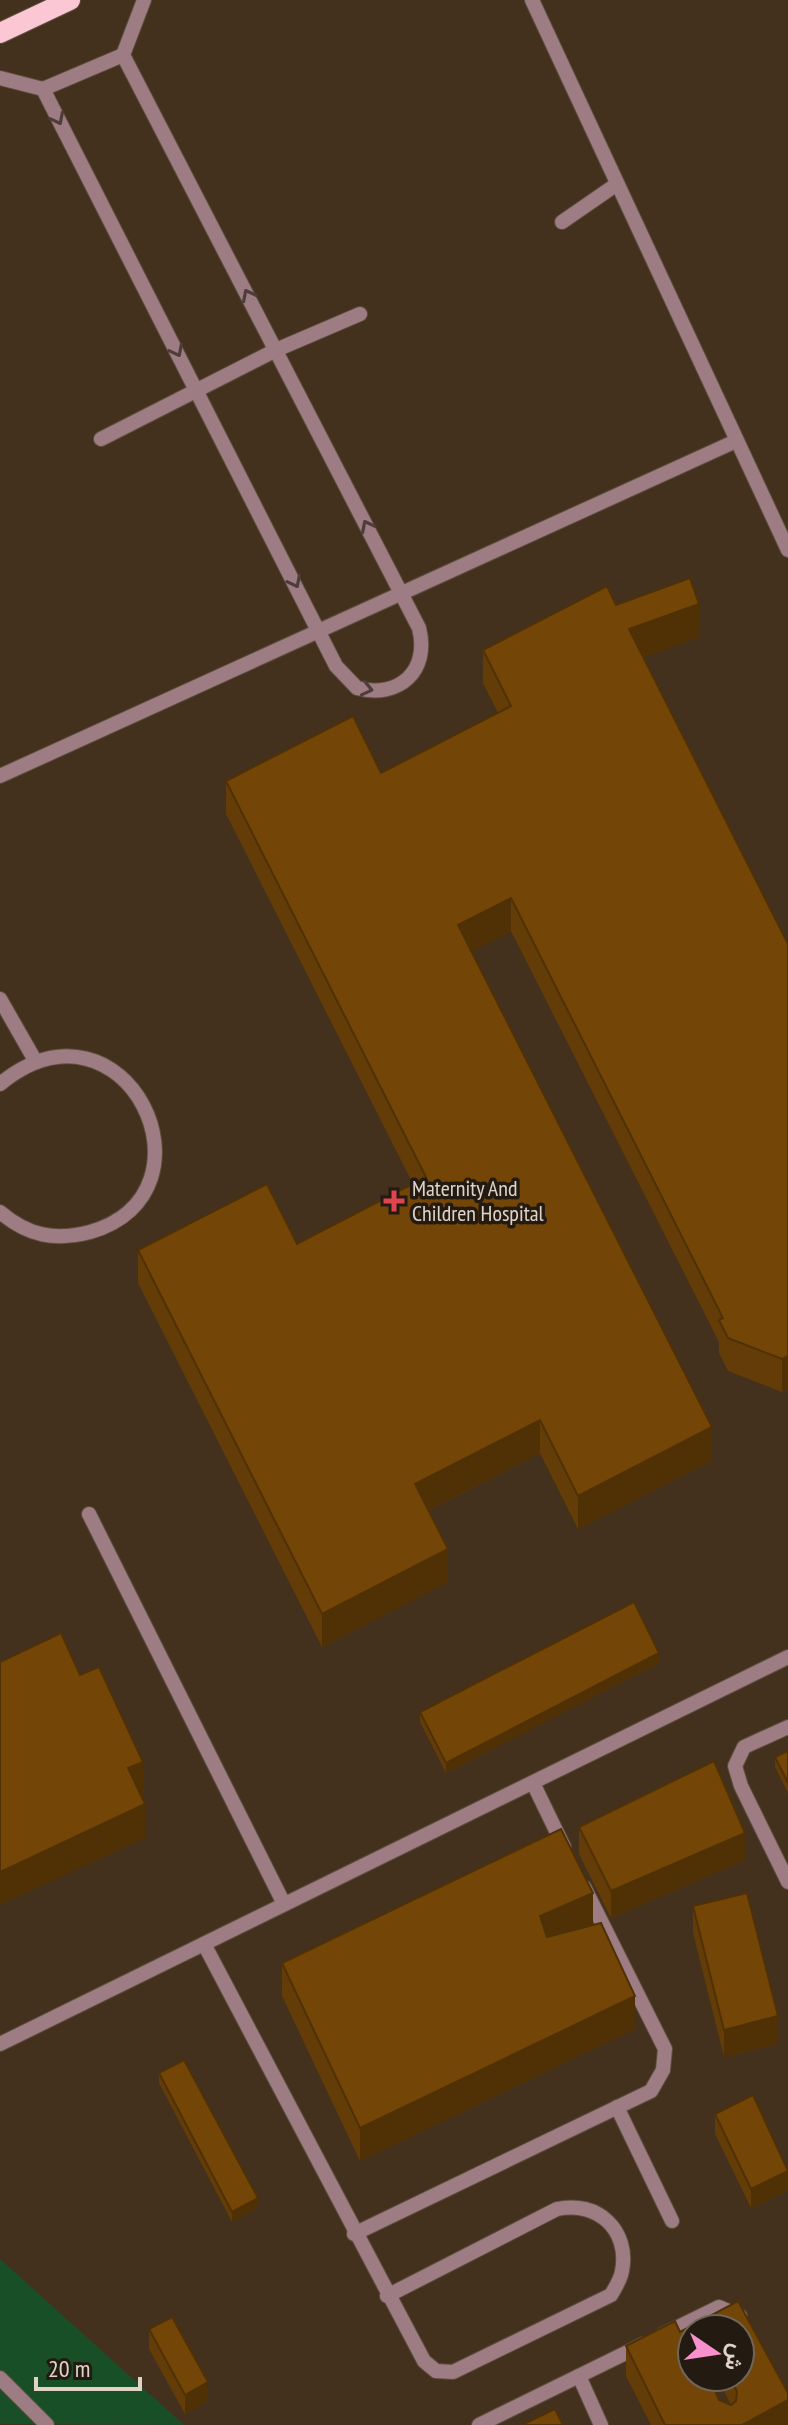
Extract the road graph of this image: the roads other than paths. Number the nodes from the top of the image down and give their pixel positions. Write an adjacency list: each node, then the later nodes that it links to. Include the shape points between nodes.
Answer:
1 (70, 0): 4 (main road)
2 (144, 0): 5 (lane)
3 (532, 0): 8 (lane)
4 (0, 33)
5 (123, 55): 7 (lane); 11 (lane, one-way to 5)
6 (0, 78): 7 (lane)
7 (43, 89): 12 (lane, one-way to 12)
8 (617, 184): 9 (lane); 14 (lane)
9 (562, 222)
10 (360, 314): 11 (lane)
11 (276, 350): 12 (lane); 16 (lane, one-way to 11)
12 (197, 391): 13 (lane); 17 (lane, one-way to 17)
13 (101, 439)
14 (736, 441): 15 (lane); 16 (lane)
15 (788, 550)
16 (403, 595): 17 (lane); 17 (lane, one-way to 16, via 336,666 357,688 372,692 403,685 414,674 423,644)
17 (320, 632): 18 (lane)
18 (0, 776)
19 (0, 999): 20 (lane)
20 (36, 1062): 21 (lane); 22 (lane, via 56,1056 94,1061 127,1081 149,1112 156,1139 152,1171 138,1201 114,1225 64,1239)
21 (0, 1084)
22 (4, 1220)
23 (89, 1514): 28 (lane)
24 (788, 1657): 26 (lane)
25 (788, 1727): 27 (lane, via 744,1747 735,1766)
26 (533, 1783): 28 (lane); 31 (lane, via 665,2049 663,2070 651,2091)
27 (788, 1882)
28 (284, 1904): 29 (lane)
29 (204, 1944): 30 (lane); 33 (lane)
30 (0, 2044)
31 (617, 2107): 32 (lane); 33 (lane)
32 (672, 2221)
33 (354, 2234): 34 (lane)
34 (387, 2296): 34 (lane, via 424,2361 436,2371 453,2372 611,2295 622,2273 622,2249 595,2209 576,2204)
35 (710, 2313): 36 (lane, via 719,2307)
36 (737, 2313)
37 (676, 2334): 38 (lane)
38 (579, 2376): 41 (lane); 42 (lane)
39 (0, 2378): 40 (lane)
40 (47, 2425)
41 (479, 2425)
42 (601, 2425)

